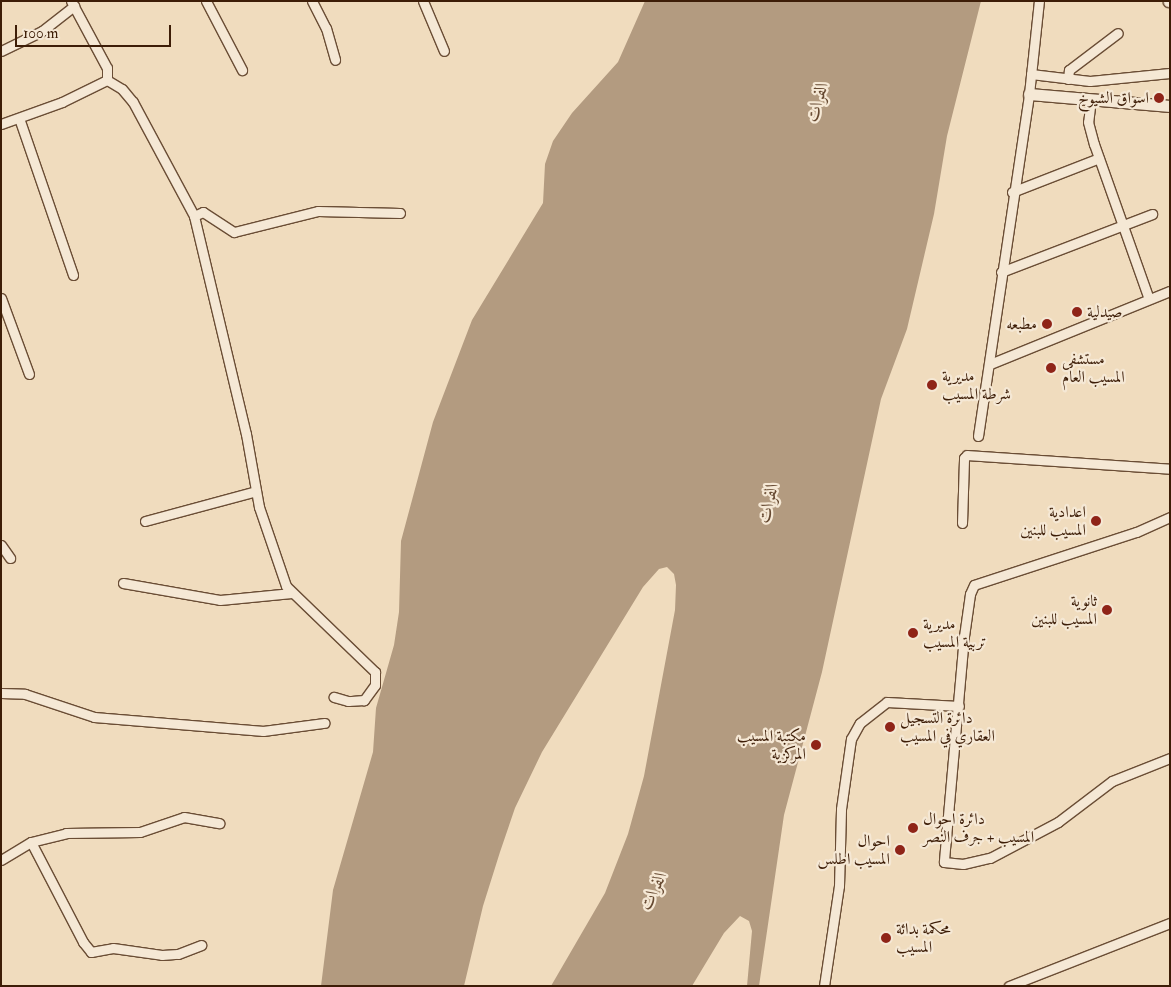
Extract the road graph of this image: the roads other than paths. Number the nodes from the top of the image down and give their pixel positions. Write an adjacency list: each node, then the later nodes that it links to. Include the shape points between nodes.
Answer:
1 (206, 1): 10 (street)
2 (312, 1): 9 (street, via 326,28)
3 (423, 1): 8 (street)
4 (1039, 1): 12 (street)
5 (73, 4): 7 (street, via 42,31); 14 (street, via 110,74)
6 (1118, 33): 13 (street, via 1069,70)
7 (1, 51)
8 (444, 51)
9 (335, 60)
10 (242, 70)
11 (1170, 73): 13 (street, via 1090,82)
12 (1031, 74): 13 (street); 15 (street)
13 (1068, 79)
14 (107, 80): 18 (street); 24 (street, via 134,102)
15 (1029, 94): 16 (street); 21 (street)
16 (1091, 99): 17 (street); 20 (street, via 1088,122)
17 (1170, 106)
18 (19, 118): 19 (street); 27 (street)
19 (1, 124)
20 (1099, 158): 21 (street); 25 (street)
21 (1012, 192): 26 (street)
22 (400, 213): 24 (street, via 318,211 234,232 208,214)
23 (1152, 214): 25 (street)
24 (194, 216): 35 (street)
25 (1122, 224): 26 (street); 30 (street)
26 (1001, 272): 31 (street)
27 (73, 275)
28 (1170, 291): 30 (street)
29 (1, 298): 32 (street)
30 (1149, 299): 31 (street)
31 (990, 364): 33 (street)
32 (29, 374)
33 (978, 436)
34 (1170, 469): 38 (street, via 967,455 964,458)
35 (256, 492): 37 (street); 42 (street, via 268,541 286,586)
36 (1170, 517): 45 (street, via 1136,532 974,585 964,636)
37 (145, 521)
38 (962, 523)
39 (1, 545): 40 (street)
40 (10, 558)
41 (122, 583): 42 (street, via 220,600)
42 (292, 593): 44 (street, via 376,672 375,685 364,700 348,701)
43 (1, 693): 46 (street, via 25,694 94,717 263,730)
44 (334, 697)
45 (959, 706): 47 (street, via 944,862 963,864 990,858 1058,822 1112,781); 53 (street, via 887,702 860,723 851,739 841,809 839,886)
46 (324, 723)
47 (1170, 758)
48 (219, 823): 49 (street, via 184,817 140,832 66,832)
49 (31, 842): 50 (street); 52 (street, via 82,942 91,952 113,948 178,954)
50 (1, 860)
51 (1170, 923): 54 (street)
52 (201, 945)
53 (824, 986)
54 (1009, 986)

